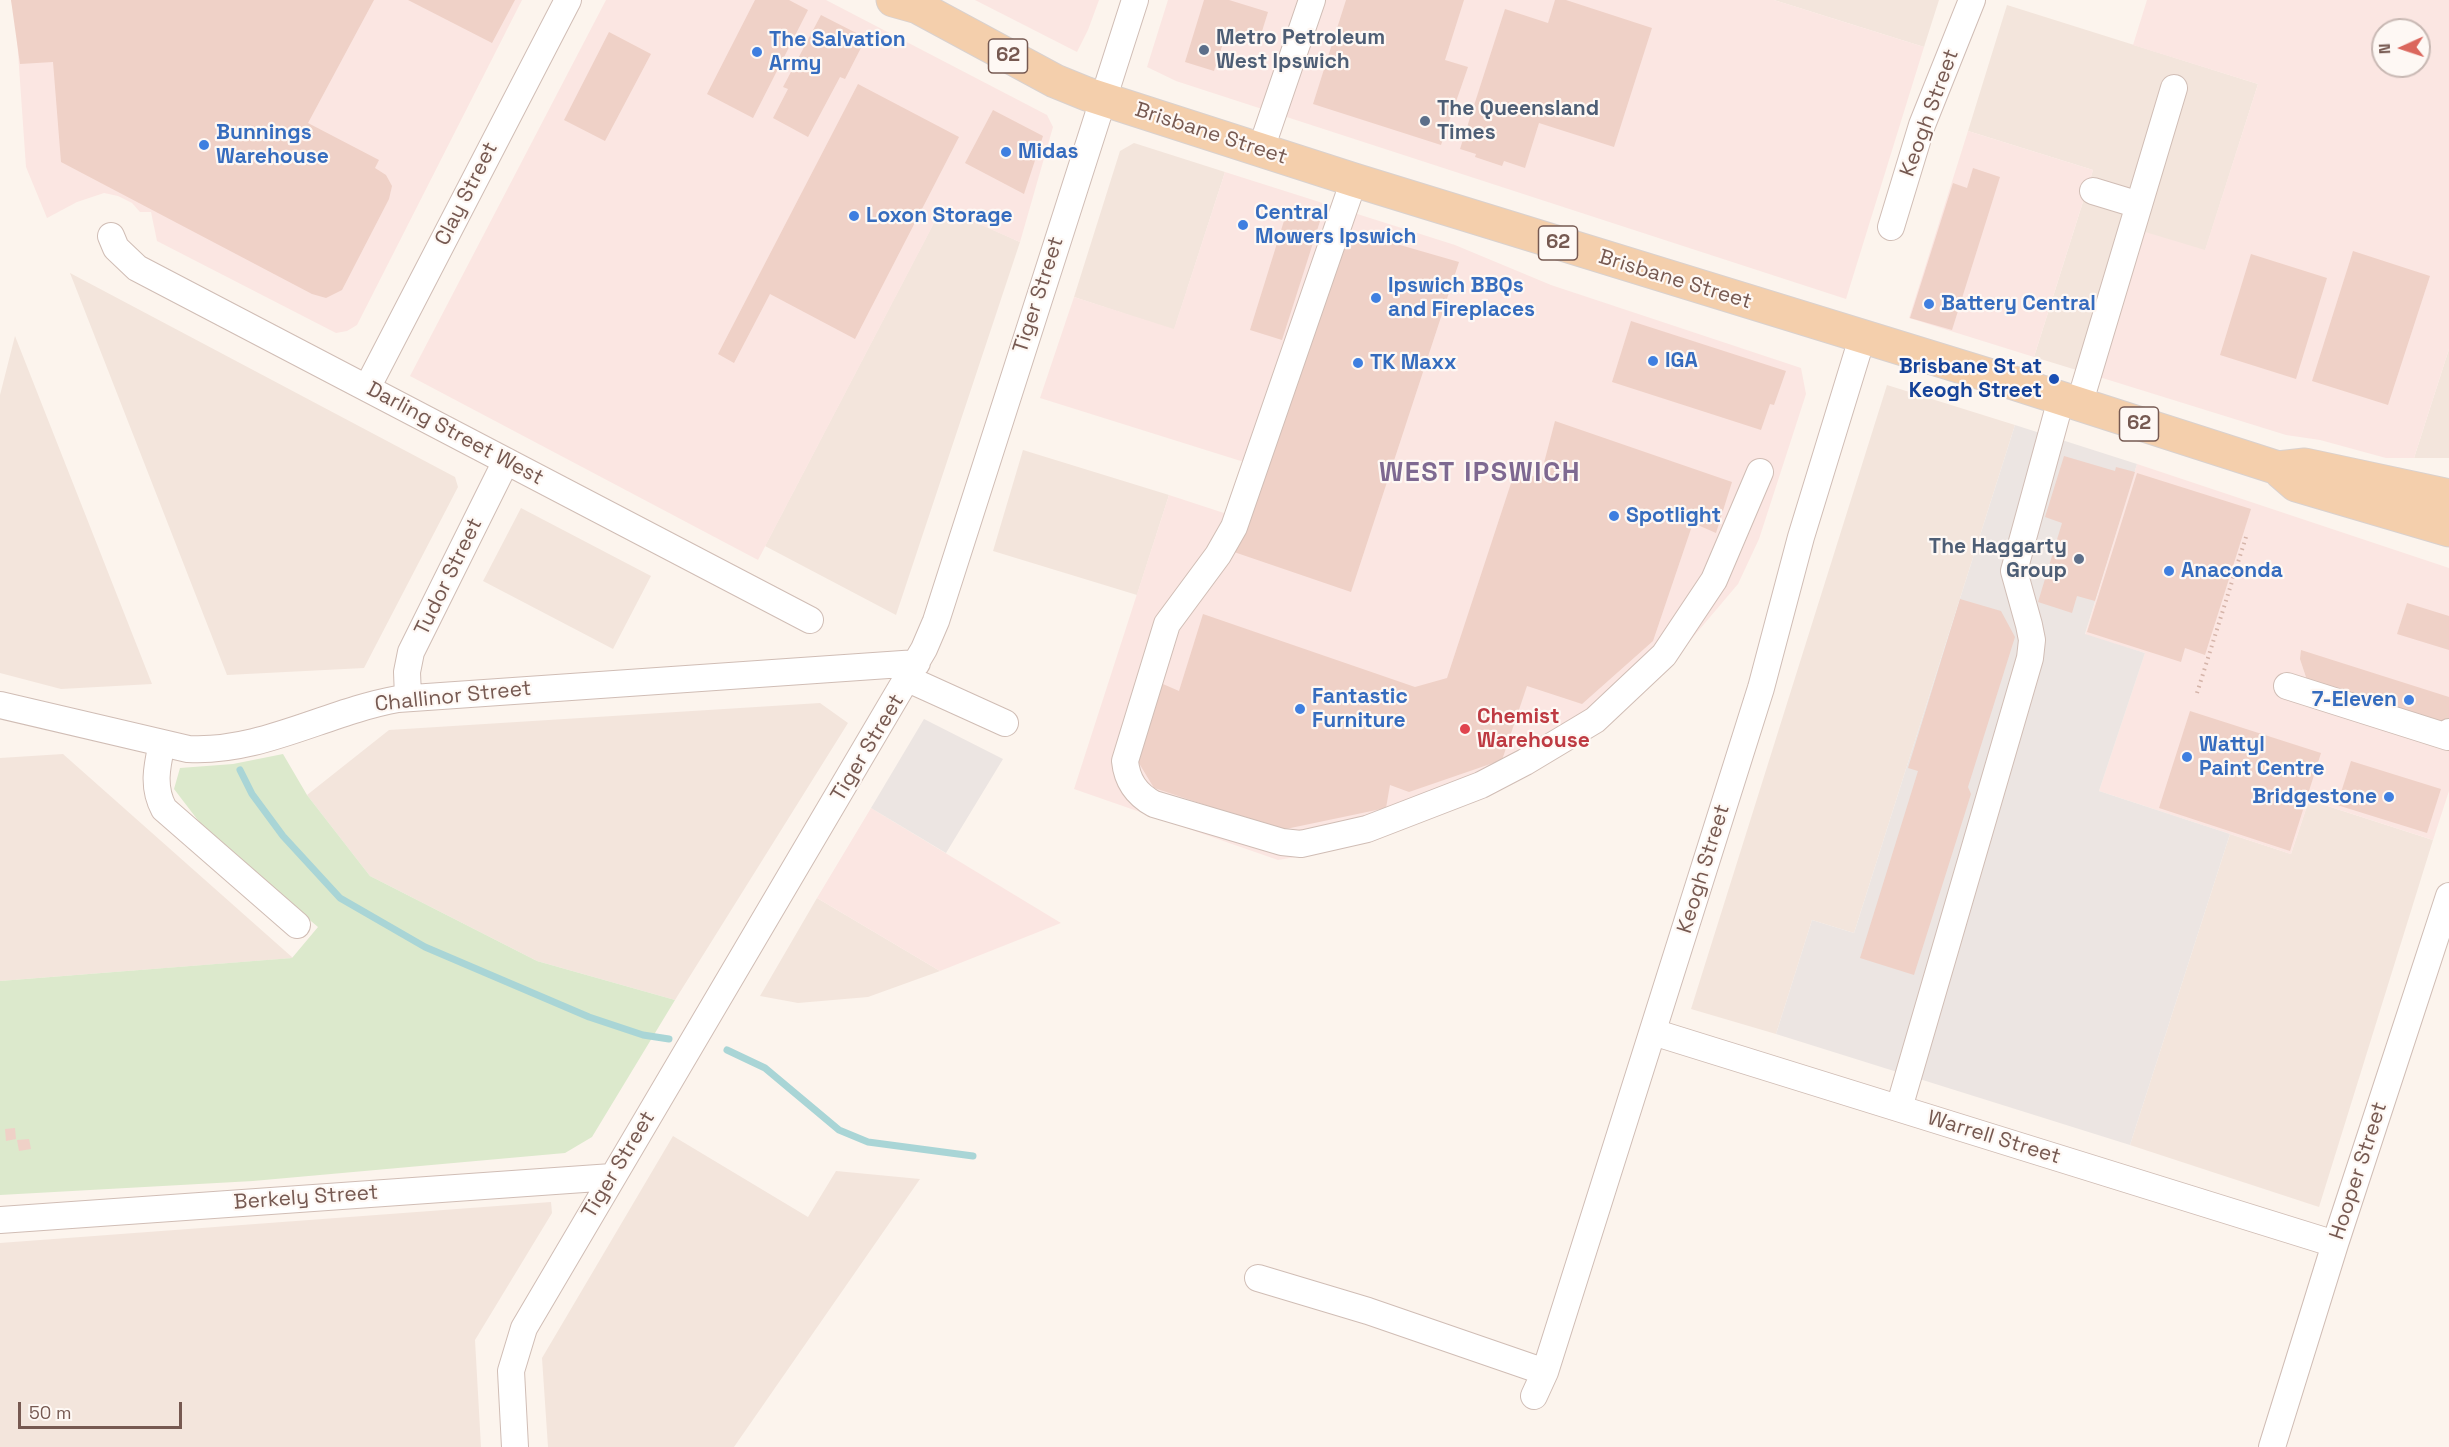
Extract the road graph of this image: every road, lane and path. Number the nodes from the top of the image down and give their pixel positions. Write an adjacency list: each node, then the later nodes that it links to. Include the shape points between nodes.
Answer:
1 (1135, 0): 7 (street, Tiger Street)
2 (1312, 0): 8 (street)
3 (1971, 0): 12 (street, Keogh Street, via 1922,125)
4 (908, 2): 7 (main road, Brisbane Street / 62, via 1055,81)
5 (564, 4): 15 (street, Clay Street)
6 (2174, 88): 11 (street)
7 (1101, 98): 8 (main road, Brisbane Street / 62); 26 (street, Tiger Street, via 936,621)
8 (1261, 149): 9 (main road, Brisbane Street / 62)
9 (1354, 180): 14 (main road, Brisbane Street / 62); 19 (street, via 1234,527 1209,580 1167,624 1125,761 1129,782 1144,799 1281,842 1301,844 1366,829 1481,785 1525,762 1595,720 1664,655 1714,580)
10 (2093, 191): 11 (street)
11 (2139, 205): 16 (street)
12 (1891, 227)
13 (111, 236): 15 (street, Darling Street West, via 116,248 137,268)
14 (1862, 338): 16 (main road, Brisbane Street / 62); 36 (street, Keogh Street, via 1804,528 1761,688)
15 (367, 388): 17 (street, Darling Street West)
16 (2070, 402): 18 (main road, Brisbane Street / 62); 37 (street, via 2013,572 2032,640 2030,658)
17 (506, 461): 25 (street, Darling Street West); 29 (street, Tudor Street, via 411,652)
18 (2278, 468): 21 (main road, Brisbane Street / 62, via 2305,465); 23 (main road, 62, via 2296,484)
19 (1760, 472)
20 (2449, 476): 21 (main road, via 2430,474)
21 (2382, 482): 22 (main road, Brisbane Street / 62)
22 (2449, 496)
23 (2449, 530)
24 (2246, 537): 28 (path)
25 (810, 620)
26 (913, 671): 29 (street, Challinor Street); 31 (street); 38 (street, Tiger Street)
27 (2287, 686): 32 (street, via 2448,737)
28 (2198, 693)
29 (408, 698): 33 (street, Challinor Street, via 368,705 232,748 188,749)
30 (0, 705): 33 (street, Challinor Street)
31 (1005, 723)
32 (2449, 732)
33 (162, 743): 35 (street, via 156,778 164,808)
34 (2449, 896): 40 (street, Hooper Street)
35 (297, 925)
36 (1653, 1032): 37 (street, Warrell Street); 42 (street, Keogh Street)
37 (1899, 1108): 40 (street, Warrell Street)
38 (612, 1176): 39 (street, Berkely Street); 44 (street, Tiger Street, via 516,1345 511,1380)
39 (0, 1220)
40 (2335, 1244): 45 (street, Hooper Street)
41 (1258, 1278): 42 (street)
42 (1545, 1372): 43 (street, Keogh Street)
43 (1534, 1396)
44 (516, 1447)
45 (2272, 1447)

